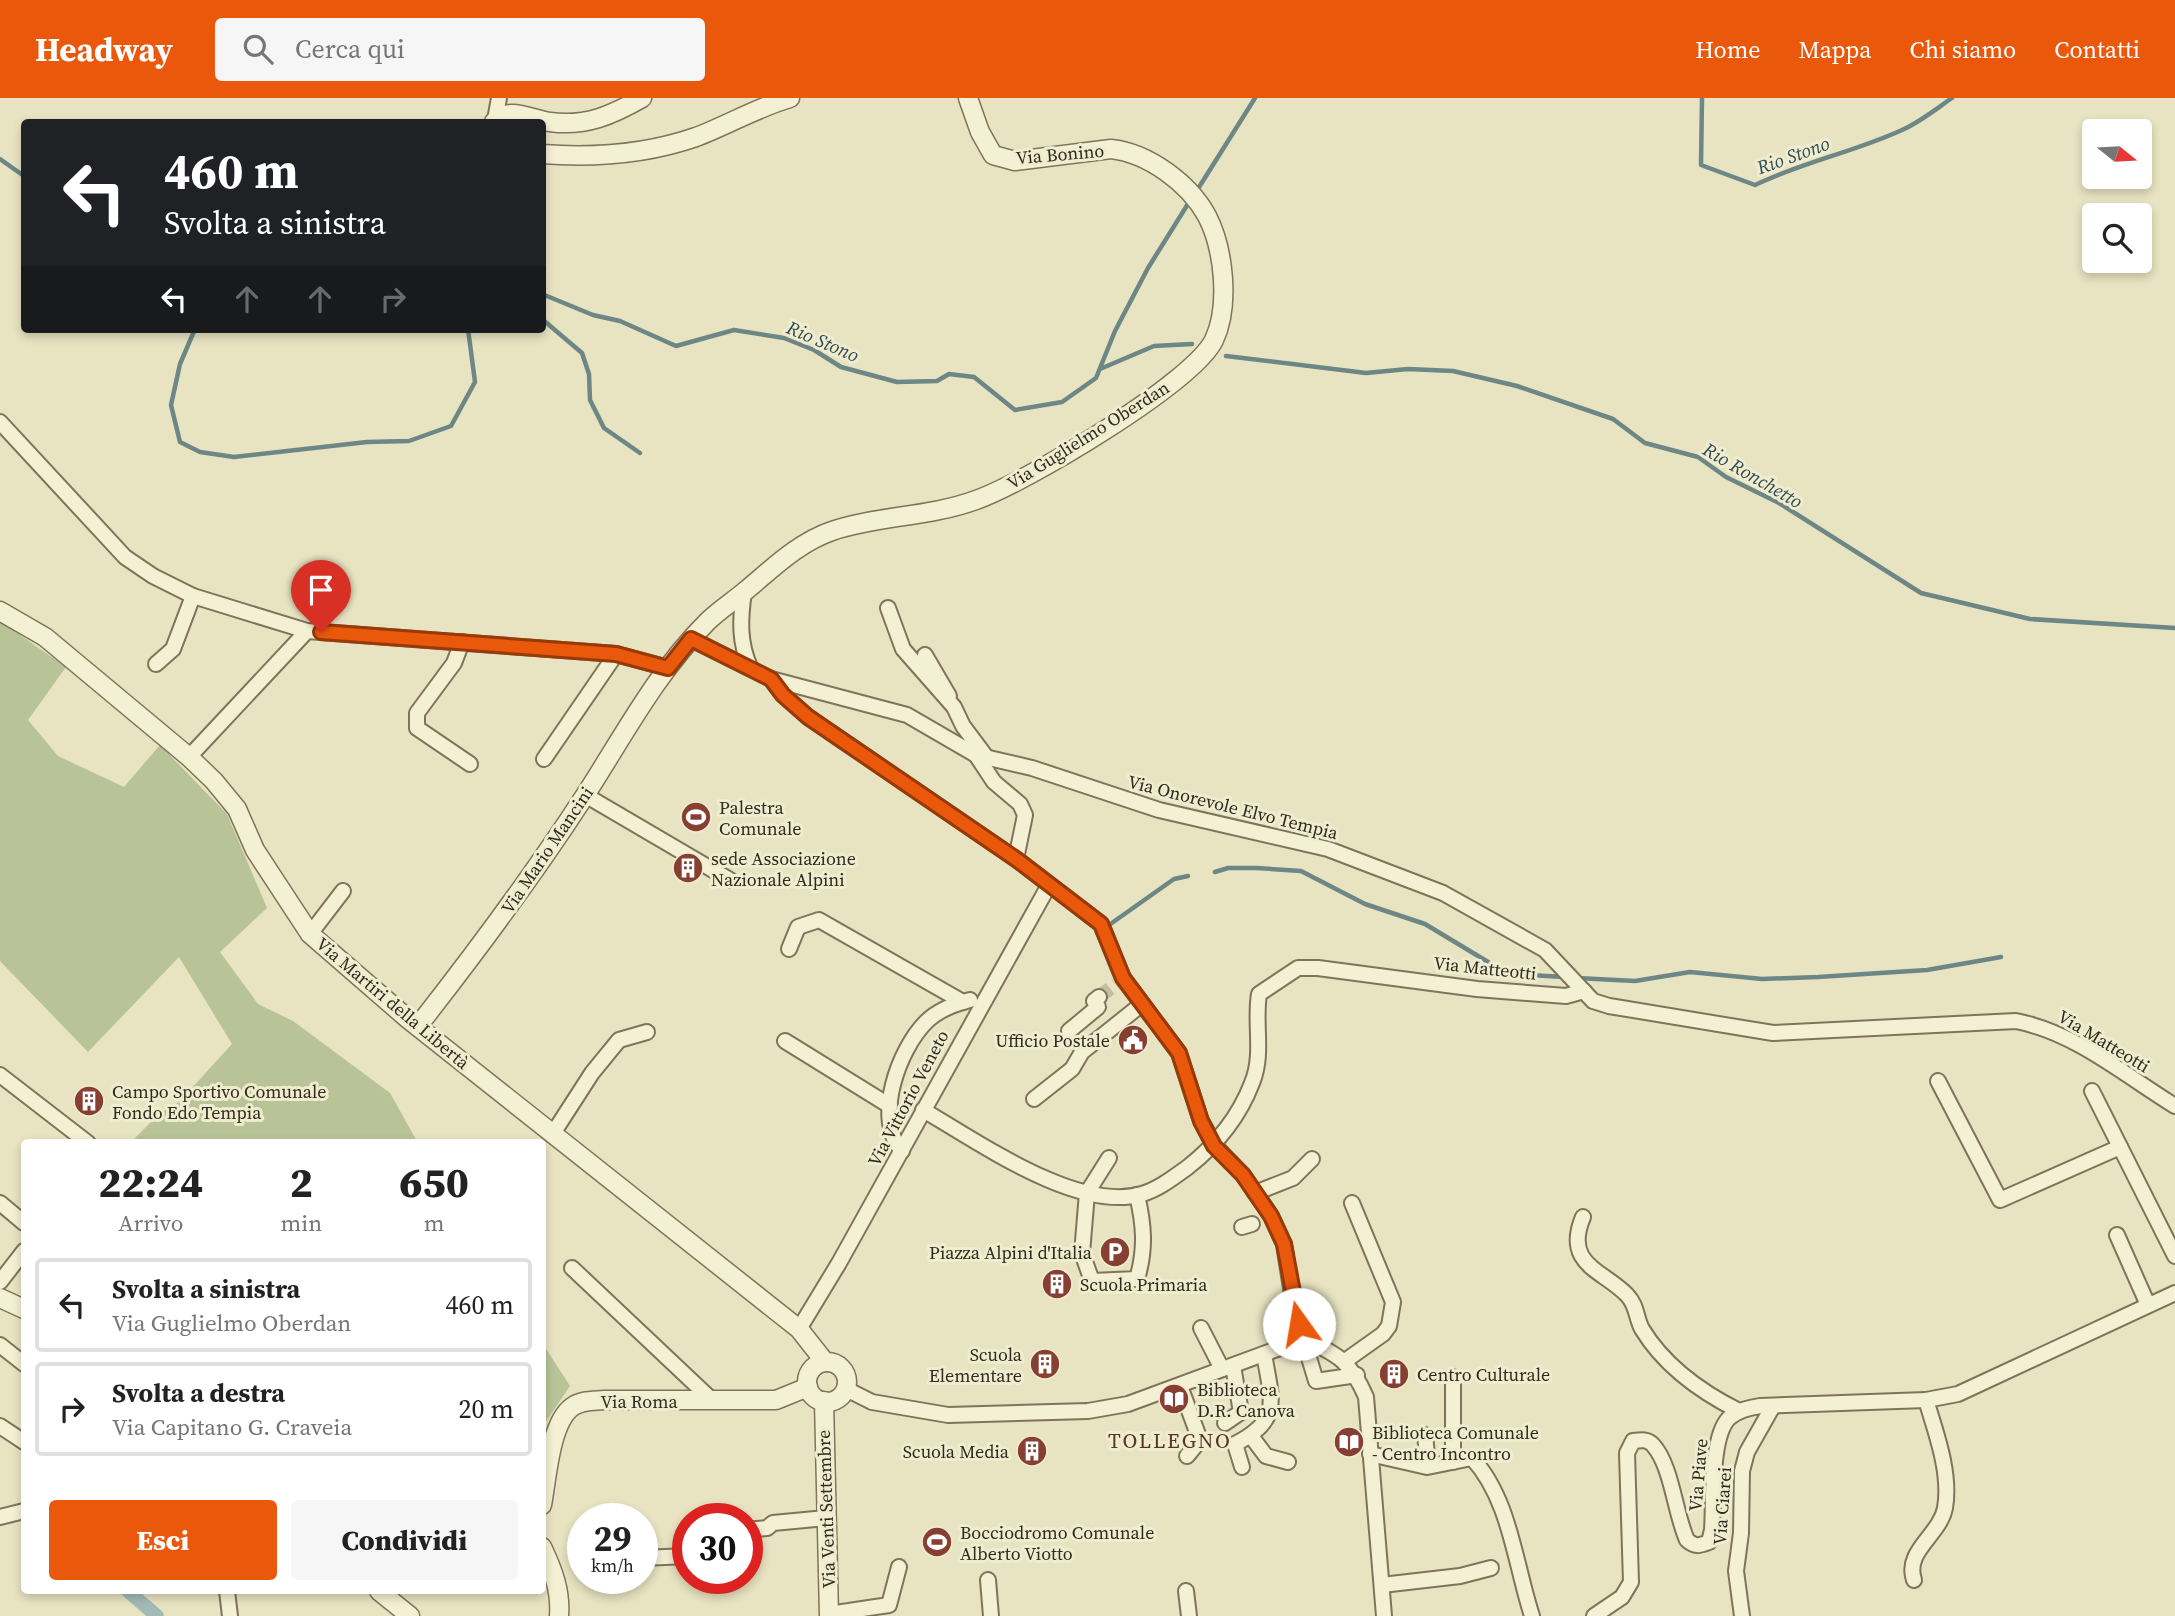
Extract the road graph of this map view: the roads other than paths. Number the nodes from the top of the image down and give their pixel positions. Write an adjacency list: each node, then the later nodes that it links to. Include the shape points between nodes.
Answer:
1 (499, 98): 5 (street)
2 (642, 98): 8 (street, via 579,125)
3 (790, 98): 9 (street, via 695,137 649,149 605,156)
4 (968, 98): 10 (street, Via Bonino, via 993,155 1015,161 1125,150 1148,160)
5 (495, 119)
6 (498, 119): 7 (street, via 520,114)
7 (537, 119)
8 (546, 122)
9 (546, 154)
10 (1201, 205): 12 (street, Via Guglielmo Oberdan, via 1214,229 1222,314 1214,340 1188,373 1027,477 976,500 832,531 793,551)
11 (0, 422): 13 (street, via 125,557)
12 (744, 592): 17 (street, Via Guglielmo Oberdan); 22 (street, via 740,620 743,651)
13 (193, 596): 16 (street); 21 (street, via 173,649)
14 (888, 608): 25 (street, via 903,649)
15 (0, 611): 27 (street, Via Martiri della Libertà, via 45,637)
16 (307, 631): 18 (street); 27 (street)
17 (691, 639): 22 (street); 23 (street, Via Guglielmo Oberdan)
18 (462, 642): 19 (street); 29 (street, via 454,663 417,713 417,728)
19 (616, 654): 23 (street); 28 (street)
20 (925, 655): 25 (street)
21 (156, 664)
22 (750, 667): 24 (street)
23 (668, 668): 30 (street, Via Mario Mancini)
24 (771, 679): 26 (street, Via Onorevole Elvo Tempia, via 907,715); 31 (street, via 808,717)
25 (954, 707): 26 (street)
26 (982, 756): 31 (street, via 994,782 1020,804 1025,815); 37 (street, Via Onorevole Elvo Tempia, via 1159,810 1328,849 1443,892 1545,950)
27 (189, 757): 35 (street, Via Martiri della Libertà, via 237,810 256,850)
28 (544, 759)
29 (470, 764)
30 (585, 795): 32 (street); 42 (street, Via Mario Mancini, via 508,909)
31 (1016, 859): 33 (street)
32 (730, 880)
33 (1048, 886): 38 (street, Via Vittorio Veneto); 41 (street, via 1101,924 1119,981)
34 (343, 891): 35 (street)
35 (310, 934): 42 (street, Via Martiri della Libertà)
36 (789, 948): 40 (street, via 798,927 819,920)
37 (1584, 991): 51 (street, Via Matteotti, via 1593,1001 1609,1006 1773,1033 1978,1021 2028,1024 2070,1039); 55 (street, Via Matteotti, via 1566,996 1477,989 1348,970 1298,968 1259,994 1259,1056 1252,1083)
38 (984, 997): 40 (street); 52 (street, Via Vittorio Veneto)
39 (1099, 997): 43 (street, via 1094,1002 1098,1007)
40 (963, 1002): 50 (street, via 926,1022 911,1042 891,1087)
41 (1142, 1004): 49 (street, via 1082,1052 1072,1069); 55 (street, via 1179,1053)
42 (418, 1026): 53 (street, Via Martiri della Libertà)
43 (1069, 1031)
44 (648, 1032): 53 (street, via 619,1040)
45 (785, 1041): 50 (street)
46 (0, 1075): 54 (street)
47 (1938, 1081): 56 (street, via 2000,1200)
48 (2092, 1090): 56 (street)
49 (1034, 1099)
50 (890, 1106): 57 (street, via 895,1144)
51 (2175, 1106)
52 (923, 1110): 57 (street, Via Vittorio Veneto); 60 (street, Via Matteotti, via 1053,1182)
53 (552, 1135): 77 (street, Via Martiri della Libertà)
54 (83, 1139)
55 (1214, 1146): 61 (street); 62 (street, Via Matteotti, via 1169,1181)
56 (2120, 1147): 69 (street)
57 (902, 1151): 77 (street, Via Vittorio Veneto)
58 (1109, 1158): 60 (street)
59 (1312, 1159): 61 (street, via 1293,1178)
60 (1087, 1193): 62 (street, Via Matteotti); 62 (street, via 1082,1254 1092,1281 1137,1279 1145,1227)
61 (1255, 1193): 78 (street, via 1258,1221 1284,1244)
62 (1137, 1195)
63 (0, 1203): 66 (street)
64 (1352, 1203): 81 (street, via 1393,1302 1383,1334)
65 (1583, 1217): 94 (street, via 1577,1230 1587,1265 1627,1294 1641,1328 1662,1356 1701,1390)
66 (21, 1220)
67 (2117, 1235): 74 (street)
68 (21, 1255): 71 (street)
69 (2175, 1256)
70 (572, 1268): 91 (street)
71 (0, 1282)
72 (2175, 1293): 74 (street)
73 (0, 1298): 75 (street)
74 (2148, 1305): 90 (street, via 1988,1382)
75 (21, 1307)
76 (1201, 1328): 84 (street)
77 (799, 1329): 83 (street, Via Martiri della Libertà)
78 (1304, 1339): 80 (street); 81 (street); 85 (street, via 1316,1381)
79 (0, 1345): 82 (street)
80 (1264, 1354): 84 (street); 98 (street, via 1269,1416)
81 (1345, 1361): 85 (street)
82 (21, 1362)
83 (825, 1362): 88 (street, via 813,1368); 89 (street, via 843,1370)
84 (1227, 1368): 87 (street); 95 (street, via 1241,1412)
85 (1357, 1375): 100 (street, via 1366,1397)
86 (1453, 1377): 104 (street)
87 (1180, 1386): 89 (street, via 1088,1412 976,1417 894,1408); 101 (street, via 1200,1440)
88 (808, 1387): 91 (street, Via Roma, via 776,1400); 92 (street)
89 (846, 1389): 92 (street, via 837,1399)
90 (1926, 1400): 93 (street); 115 (street, via 1941,1451 1945,1508 1914,1559)
91 (713, 1401): 106 (street, Via Roma, via 604,1401 571,1407 551,1449)
92 (824, 1401): 109 (street, Via Venti Settembre)
93 (1773, 1406): 94 (street); 129 (street, Via Ciarei, via 1747,1452 1742,1471 1736,1571)
94 (1740, 1411): 128 (street, Via Piave, via 1728,1419 1720,1435 1713,1530 1709,1542 1701,1546 1684,1533 1653,1444 1633,1441 1627,1453 1631,1581 1622,1597)
95 (1225, 1423)
96 (0, 1426): 99 (street)
97 (1425, 1435): 103 (street)
98 (1251, 1436): 102 (street, via 1266,1456); 105 (street, via 1235,1444)
99 (21, 1440)
100 (1370, 1454): 103 (street); 116 (street)
101 (1187, 1456)
102 (1288, 1462)
103 (1427, 1462): 104 (street)
104 (1453, 1462): 127 (street, via 1472,1458 1491,1485 1507,1523)
105 (1242, 1467)
106 (546, 1480)
107 (21, 1512): 108 (street)
108 (0, 1517)
109 (826, 1518): 110 (street, via 773,1523); 120 (street, Via Venti Settembre)
110 (763, 1528)
111 (546, 1555): 123 (street, via 554,1572)
112 (900, 1567): 120 (street, via 889,1605)
113 (1491, 1568): 116 (street)
114 (988, 1580): 124 (street)
115 (1914, 1580)
116 (1382, 1585): 126 (street)
117 (1186, 1591): 125 (street)
118 (228, 1594): 121 (street)
119 (383, 1594): 122 (street)
120 (829, 1615)
121 (230, 1616)
122 (410, 1616)
123 (559, 1616)
124 (991, 1616)
125 (1189, 1616)
126 (1384, 1616)
127 (1532, 1616)
128 (1594, 1616)
129 (1742, 1616)

